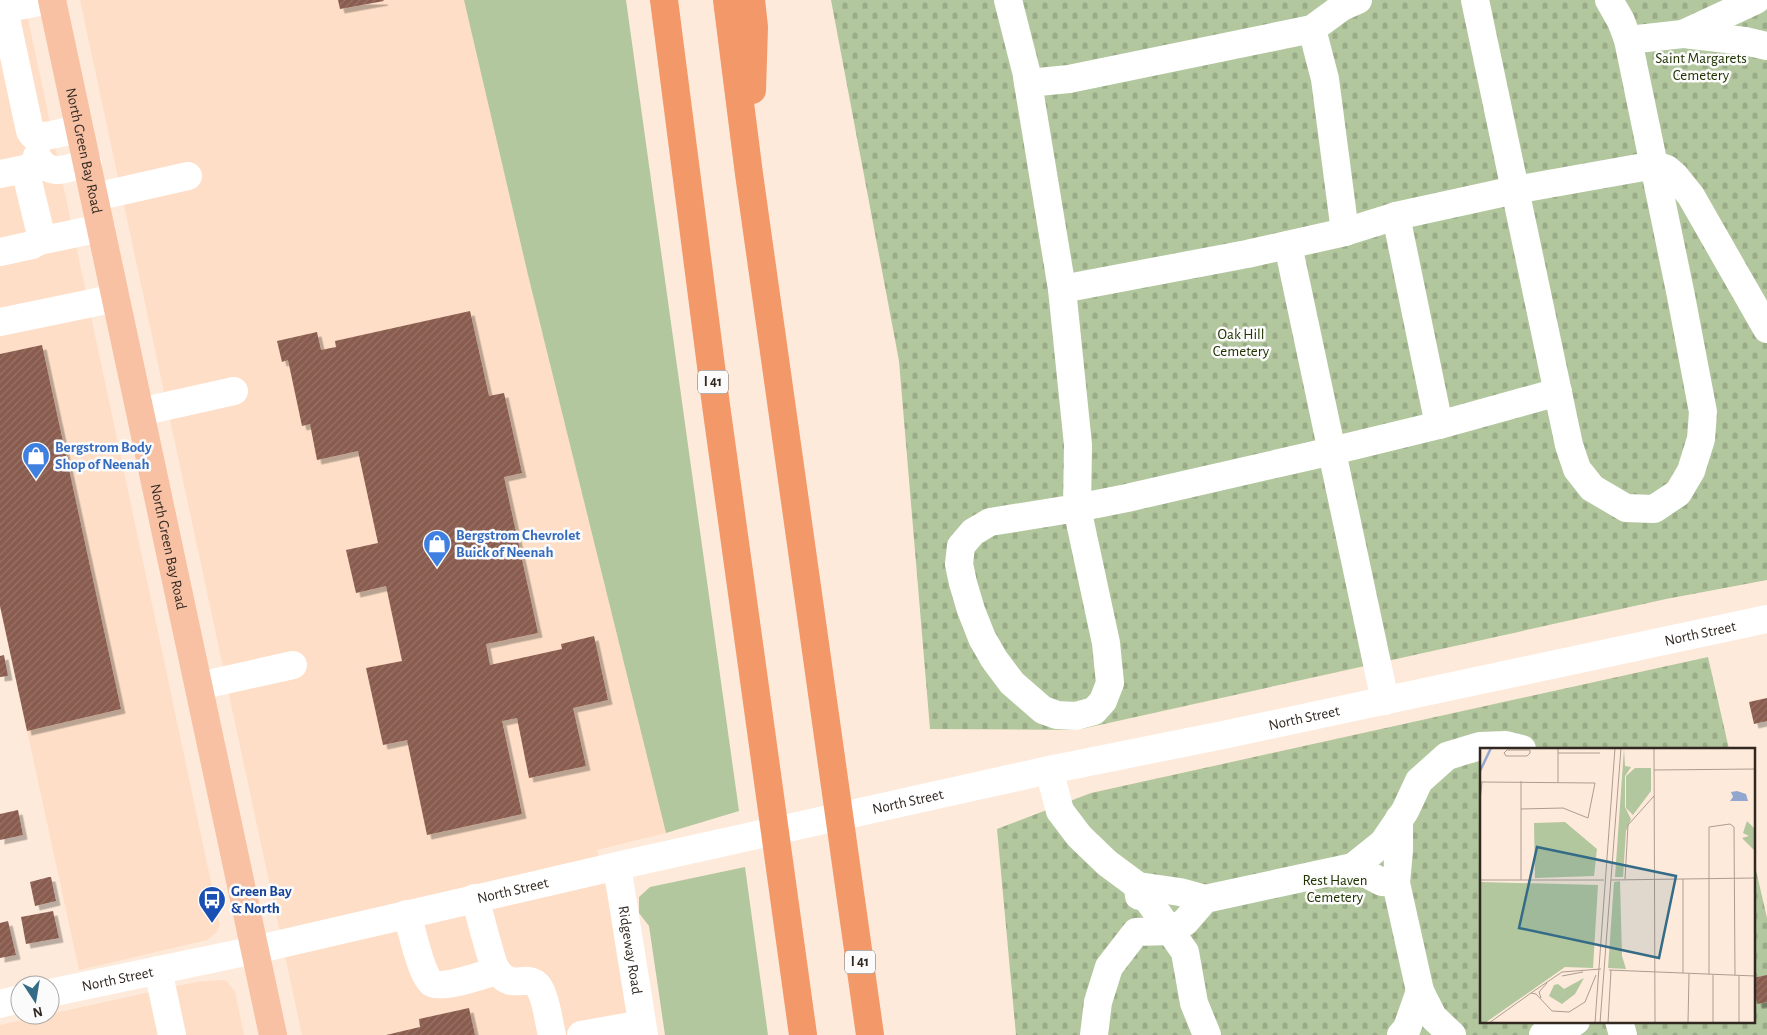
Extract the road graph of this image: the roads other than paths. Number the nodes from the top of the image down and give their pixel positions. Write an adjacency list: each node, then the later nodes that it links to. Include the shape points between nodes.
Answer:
1 (50, 0): 10 (street); 16 (main road, North Green Bay Road)
2 (664, 0): 67 (highway, I 41)
3 (727, 0): 20 (highway, I 41)
4 (751, 0): 20 (highway, via 754,26)
5 (1008, 0): 15 (street)
6 (1358, 0): 11 (street, via 1342,7)
7 (1475, 0): 22 (street)
8 (1609, 0): 13 (street)
9 (1758, 0): 12 (street); 14 (street)
10 (2, 8): 17 (street, via 30,131)
11 (1312, 29): 15 (street, via 1069,79); 26 (street, via 1325,79)
12 (1684, 34): 13 (street); 14 (street)
13 (1628, 40): 19 (street)
14 (1756, 44)
15 (1028, 83): 30 (street)
16 (80, 130): 17 (street, via 46,136); 18 (main road, North Green Bay Road)
17 (24, 159): 18 (street, via 56,171); 27 (street, via 41,235)
18 (88, 163): 23 (main road, North Green Bay Road)
19 (1654, 165): 22 (street); 33 (street, via 1676,176 1691,196); 35 (street, via 1703,412 1701,439 1691,471 1678,493 1654,509 1626,508 1592,488 1577,469)
20 (748, 174): 68 (highway, I 41)
21 (188, 176): 23 (street)
22 (1515, 190): 24 (street); 35 (street)
23 (95, 196): 25 (main road, North Green Bay Road)
24 (1396, 216): 26 (street); 37 (street)
25 (101, 228): 27 (street); 31 (main road, North Green Bay Road)
26 (1345, 232): 28 (street)
27 (39, 241): 29 (street)
28 (1288, 245): 30 (street); 38 (street)
29 (0, 252)
30 (1062, 289): 39 (street, via 1078,445)
31 (116, 298): 32 (street); 36 (main road, North Green Bay Road)
32 (0, 322)
33 (1767, 329)
34 (234, 391): 36 (street)
35 (1558, 392): 37 (street)
36 (140, 412): 42 (main road, North Green Bay Road)
37 (1439, 425): 38 (street)
38 (1332, 451): 39 (street); 43 (street)
39 (1077, 508): 39 (street, via 990,522 973,532 961,546 959,564 971,610 994,660 1012,683 1042,710 1056,715 1076,716 1094,711 1103,701 1110,683 1106,643)
40 (1767, 619): 43 (street, North Street)
41 (293, 665): 42 (street)
42 (199, 686): 56 (main road, North Green Bay Road)
43 (1385, 701): 45 (street, North Street)
44 (1518, 748): 46 (street, via 1480,746 1447,756 1419,781)
45 (1049, 770): 47 (street, North Street); 50 (street, via 1060,811 1079,836)
46 (1399, 819): 48 (street, via 1383,843); 49 (street)
47 (617, 866): 51 (street, North Street); 62 (street, Ridgeway Road)
48 (1353, 867): 49 (street, via 1382,882); 52 (street)
49 (1396, 883): 60 (street)
50 (1138, 886): 52 (street); 54 (street); 55 (street, via 1140,909)
51 (475, 898): 53 (street, North Street); 58 (street)
52 (1205, 899): 54 (street, via 1185,922)
53 (407, 914): 56 (street, North Street); 58 (street, via 424,974 431,983 442,985)
54 (1170, 931): 55 (street); 70 (street, via 1185,952 1194,1003)
55 (1136, 932): 69 (street, via 1109,966 1098,1002)
56 (255, 950): 57 (street, North Street); 64 (main road, North Green Bay Road)
57 (158, 970): 59 (street, North Street); 63 (street)
58 (496, 971): 65 (street, via 510,982 538,984)
59 (60, 991)
60 (1420, 991): 71 (street, via 1407,1028); 72 (street, via 1433,1017)
61 (1619, 1022): 73 (street)
62 (643, 1030): 66 (street)
63 (172, 1035)
64 (273, 1035)
65 (552, 1035)
66 (581, 1035)
67 (803, 1035)
68 (870, 1035)
69 (1094, 1035)
70 (1207, 1035)
71 (1401, 1035)
72 (1452, 1035)
73 (1622, 1035)

